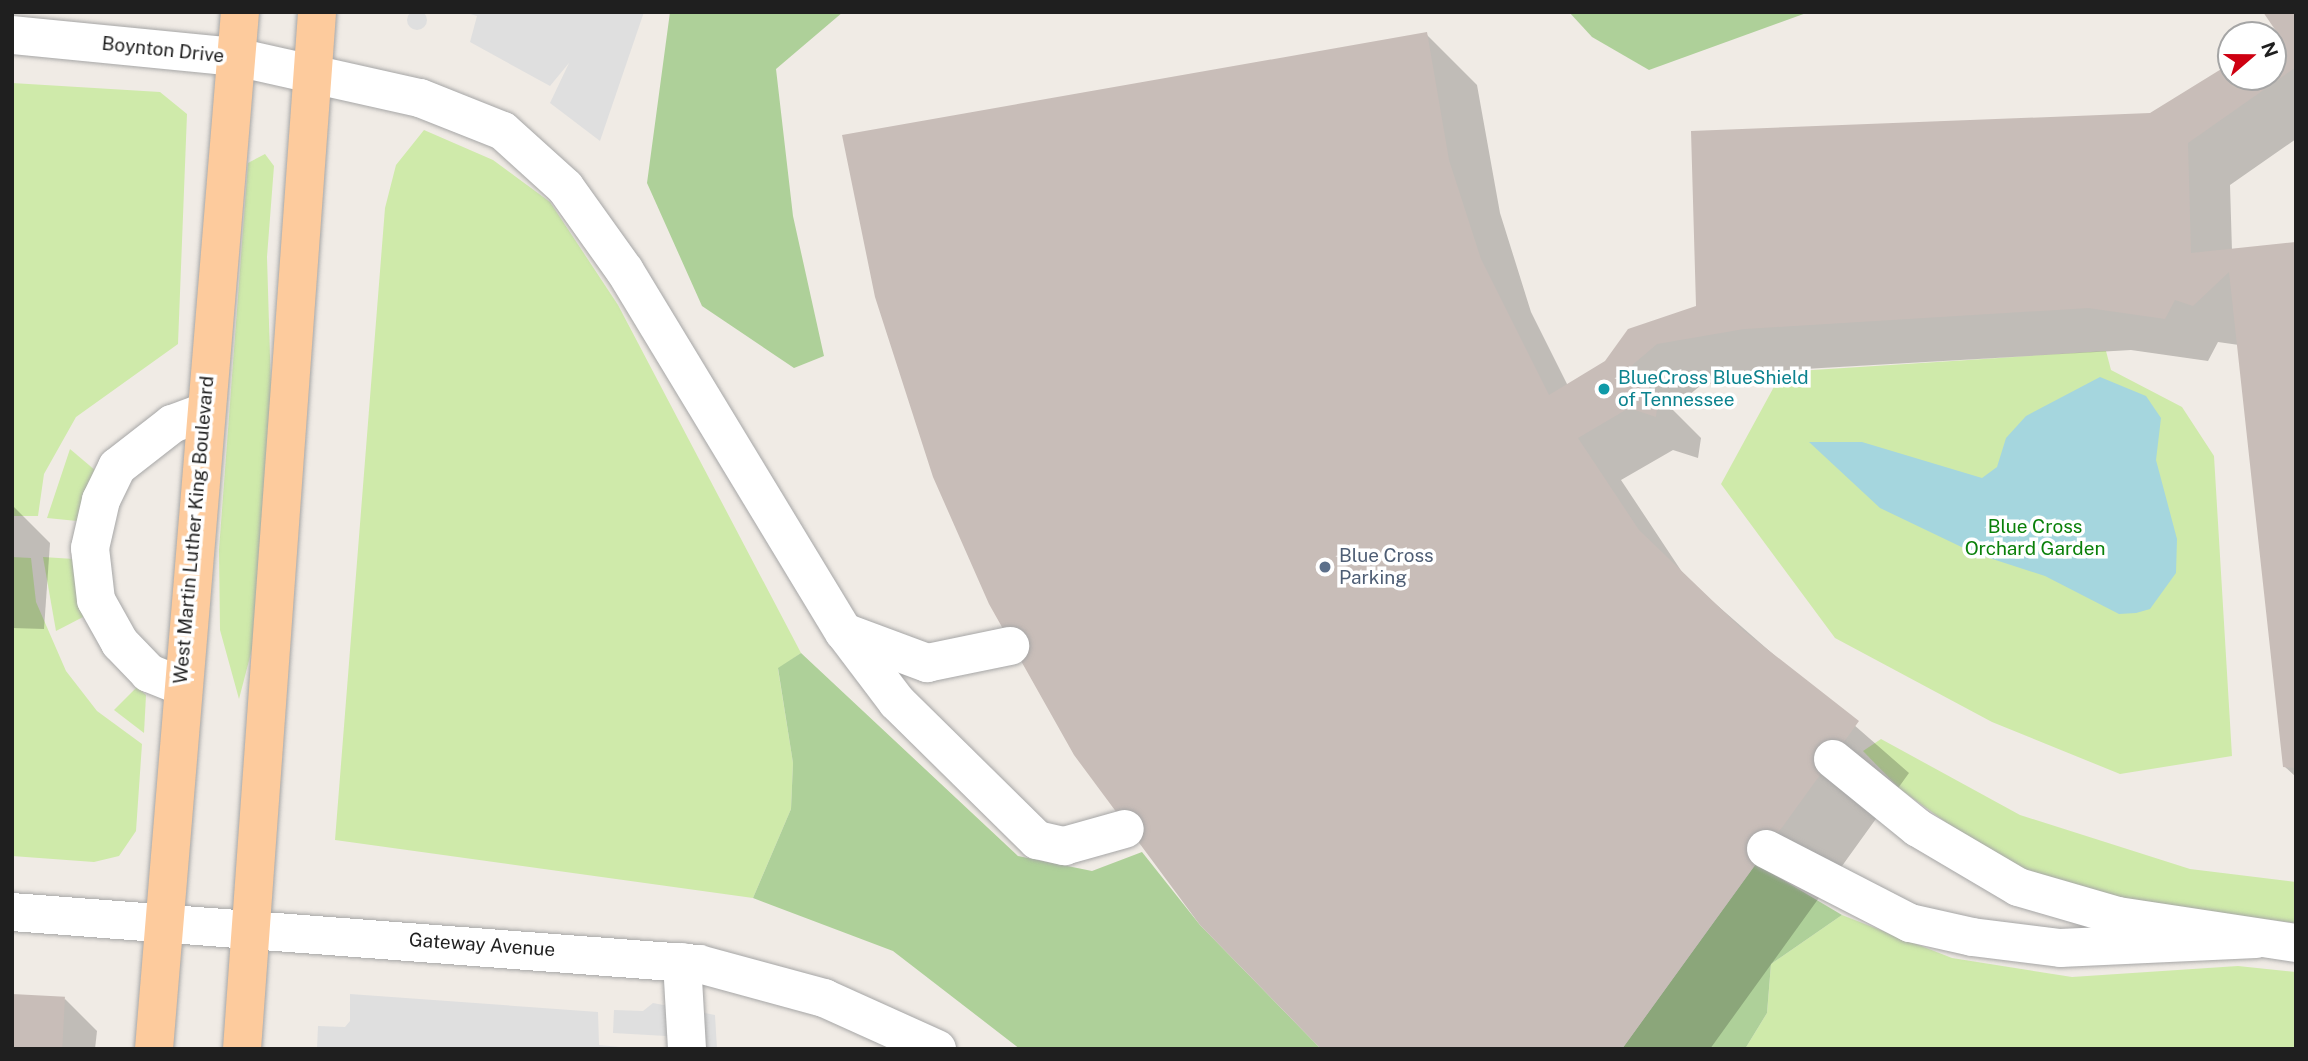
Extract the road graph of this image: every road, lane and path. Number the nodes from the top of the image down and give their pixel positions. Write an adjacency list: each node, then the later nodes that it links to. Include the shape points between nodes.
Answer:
1 (240, 12): 4 (main road, West Martin Luther King Boulevard)
2 (317, 12): 5 (main road)
3 (12, 35): 4 (street, Boynton Drive)
4 (236, 57): 5 (street, Boynton Drive); 6 (main road, West Martin Luther King Boulevard)
5 (311, 78): 7 (street, Boynton Drive, via 454,107 503,131 565,187 625,271); 15 (main road)
6 (203, 413): 9 (main road, West Martin Luther King Boulevard); 9 (street, via 172,424 117,467 101,500 90,548 96,600 120,643 149,673)
7 (844, 632): 8 (street, via 927,663); 11 (street, Boynton Drive, via 897,702 1037,840 1065,846)
8 (1010, 646)
9 (181, 686): 14 (main road, West Martin Luther King Boulevard)
10 (1833, 759): 16 (street, via 1917,828 2018,887 2118,916)
11 (1125, 829)
12 (1766, 849): 16 (street, via 1910,923 1972,937 2060,948)
13 (12, 912): 14 (street, Gateway Avenue)
14 (163, 923): 15 (street, Gateway Avenue); 19 (main road, West Martin Luther King Boulevard)
15 (251, 931): 18 (street, Gateway Avenue); 20 (main road)
16 (2256, 939): 17 (street)
17 (2296, 943)
18 (682, 962): 21 (street); 22 (street, Gateway Avenue, via 824,998)
19 (154, 1049)
20 (242, 1049)
21 (687, 1049)
22 (937, 1049)

